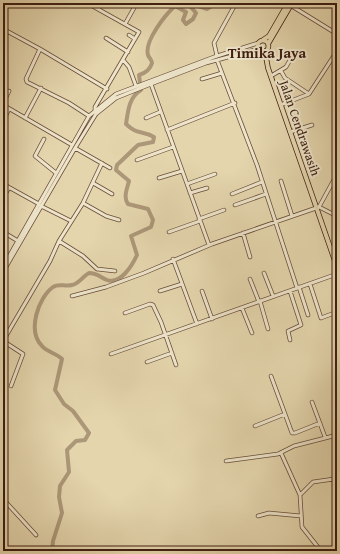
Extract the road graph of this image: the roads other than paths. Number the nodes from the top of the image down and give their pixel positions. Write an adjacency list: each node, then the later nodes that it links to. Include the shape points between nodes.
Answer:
1 (87, 3): 6 (street)
2 (102, 3): 6 (street)
3 (236, 3): 22 (street, via 214,43)
4 (289, 4): 9 (street); 13 (main road, via 269,36); 15 (main road)
5 (134, 8): 7 (street)
6 (98, 9): 7 (street)
7 (125, 24): 12 (street, via 139,31)
8 (3, 29): 16 (street)
9 (337, 34)
10 (129, 35): 12 (street)
11 (106, 38): 19 (street)
12 (135, 39): 19 (street)
13 (263, 40): 14 (main road); 15 (main road)
14 (258, 44): 17 (main road); 22 (street)
15 (268, 46): 17 (main road); 21 (main road)
16 (40, 49): 31 (street, via 26,80); 32 (street)
17 (260, 50): 21 (main road); 22 (street)
18 (337, 50): 35 (street)
19 (128, 52): 23 (street)
20 (294, 53): 24 (street)
21 (266, 57): 26 (main road, Jalan Cendrawasih)
22 (217, 58): 25 (street); 28 (street); 29 (street)
23 (123, 60): 30 (street); 32 (street)
24 (281, 71): 26 (street); 35 (street, via 285,78)
25 (222, 73): 27 (street); 37 (street)
26 (272, 76): 36 (main road, Jalan Cendrawasih)
27 (202, 80)
28 (150, 84): 29 (street); 42 (street)
29 (143, 86): 30 (street)
30 (138, 87): 34 (street)
31 (41, 88): 43 (street); 44 (street)
32 (107, 89): 41 (street)
33 (9, 91): 38 (street)
34 (128, 91): 41 (street, via 114,96); 51 (street, via 94,116)
35 (309, 94): 39 (street)
36 (279, 97): 39 (main road, Jalan Cendrawasih); 49 (main road, Jalan Cendrawasih)
37 (235, 103): 48 (street); 62 (street)
38 (3, 104): 40 (street)
39 (283, 104): 49 (main road, Jalan Cendrawasih)
40 (9, 109): 44 (street); 46 (street)
41 (95, 110): 43 (street)
42 (160, 112): 45 (street); 48 (street)
43 (89, 116): 51 (street)
44 (24, 118): 51 (street)
45 (146, 118)
46 (3, 121)
47 (312, 125): 49 (street)
48 (167, 130): 52 (street)
49 (291, 132): 76 (main road, Jalan Cendrawasih)
50 (44, 138): 57 (street, via 35,156)
51 (74, 147): 54 (street); 57 (street); 74 (street)
52 (173, 147): 53 (street); 56 (street)
53 (137, 160)
54 (102, 163): 55 (street); 63 (street)
55 (110, 168)
56 (182, 171): 60 (street); 65 (street)
57 (56, 173): 74 (street)
58 (215, 174): 65 (street)
59 (337, 175): 76 (street)
60 (159, 178)
61 (281, 180): 78 (street)
62 (262, 182): 70 (street); 71 (street)
63 (93, 183): 69 (street); 73 (street)
64 (3, 184): 66 (street)
65 (187, 184): 68 (street)
66 (9, 188): 72 (street); 74 (street)
67 (207, 188): 68 (street)
68 (190, 193): 81 (street)
69 (112, 194)
70 (232, 194)
71 (266, 194): 75 (street); 83 (street)
72 (3, 196)
73 (83, 203): 80 (street); 82 (street)
74 (40, 205): 82 (street); 87 (street); 93 (street)
75 (236, 205)
76 (318, 207): 78 (street); 79 (street); 92 (main road, Jalan Cendrawasih); 94 (main road, Jalan Cendrawasih)
77 (224, 210): 81 (street)
78 (292, 216): 83 (street)
79 (337, 216)
80 (119, 220)
81 (200, 220): 85 (street); 89 (street)
82 (71, 221): 88 (street)
83 (276, 222): 86 (street); 102 (street)
84 (3, 232): 87 (street)
85 (169, 232)
86 (243, 233): 89 (street); 90 (street)
87 (18, 241): 93 (street)
88 (59, 241): 95 (street, via 83,256 97,269); 119 (street)
89 (209, 245): 91 (street)
90 (250, 257)
91 (173, 259): 100 (street); 106 (street, via 144,273)
92 (337, 260)
93 (5, 265): 96 (street)
94 (337, 267)
95 (115, 271)
96 (3, 272)
97 (264, 273): 107 (street)
98 (337, 274): 101 (street)
99 (250, 279): 108 (street)
100 (182, 284): 104 (street); 114 (street)
101 (310, 284): 102 (street); 110 (street, via 320,317)
102 (298, 288): 103 (street); 112 (street)
103 (290, 290): 107 (street); 118 (street, via 301,324 287,332)
104 (160, 291)
105 (202, 291): 113 (street)
106 (72, 296)
107 (273, 296): 108 (street)
108 (259, 302): 109 (street); 115 (street)
109 (242, 308): 113 (street); 116 (street)
110 (337, 312)
111 (125, 313): 117 (street, via 152,304)
112 (308, 315)
113 (212, 319): 114 (street)
114 (197, 324): 117 (street)
115 (268, 329)
116 (252, 333)
117 (166, 336): 120 (street); 121 (street)
118 (290, 340)
119 (3, 341): 125 (street, via 23,354)
120 (172, 353): 122 (street); 123 (street)
121 (111, 354)
122 (147, 362)
123 (176, 365)
124 (271, 376): 127 (street)
125 (10, 386)
126 (312, 402): 128 (street)
127 (285, 414): 128 (street, via 294,433); 129 (street)
128 (320, 423): 131 (street)
129 (255, 426)
130 (337, 435): 131 (street)
131 (325, 437): 132 (street, via 294,446)
132 (281, 453): 133 (street); 135 (street)
133 (226, 461)
134 (335, 478): 135 (street, via 313,482); 137 (street)
135 (300, 494): 139 (street)
136 (3, 499): 140 (street)
137 (337, 500)
138 (258, 516): 139 (street, via 269,513)
139 (301, 516): 142 (street, via 303,529)
140 (36, 535)
141 (337, 547): 143 (street)
142 (321, 551)
143 (331, 551)

